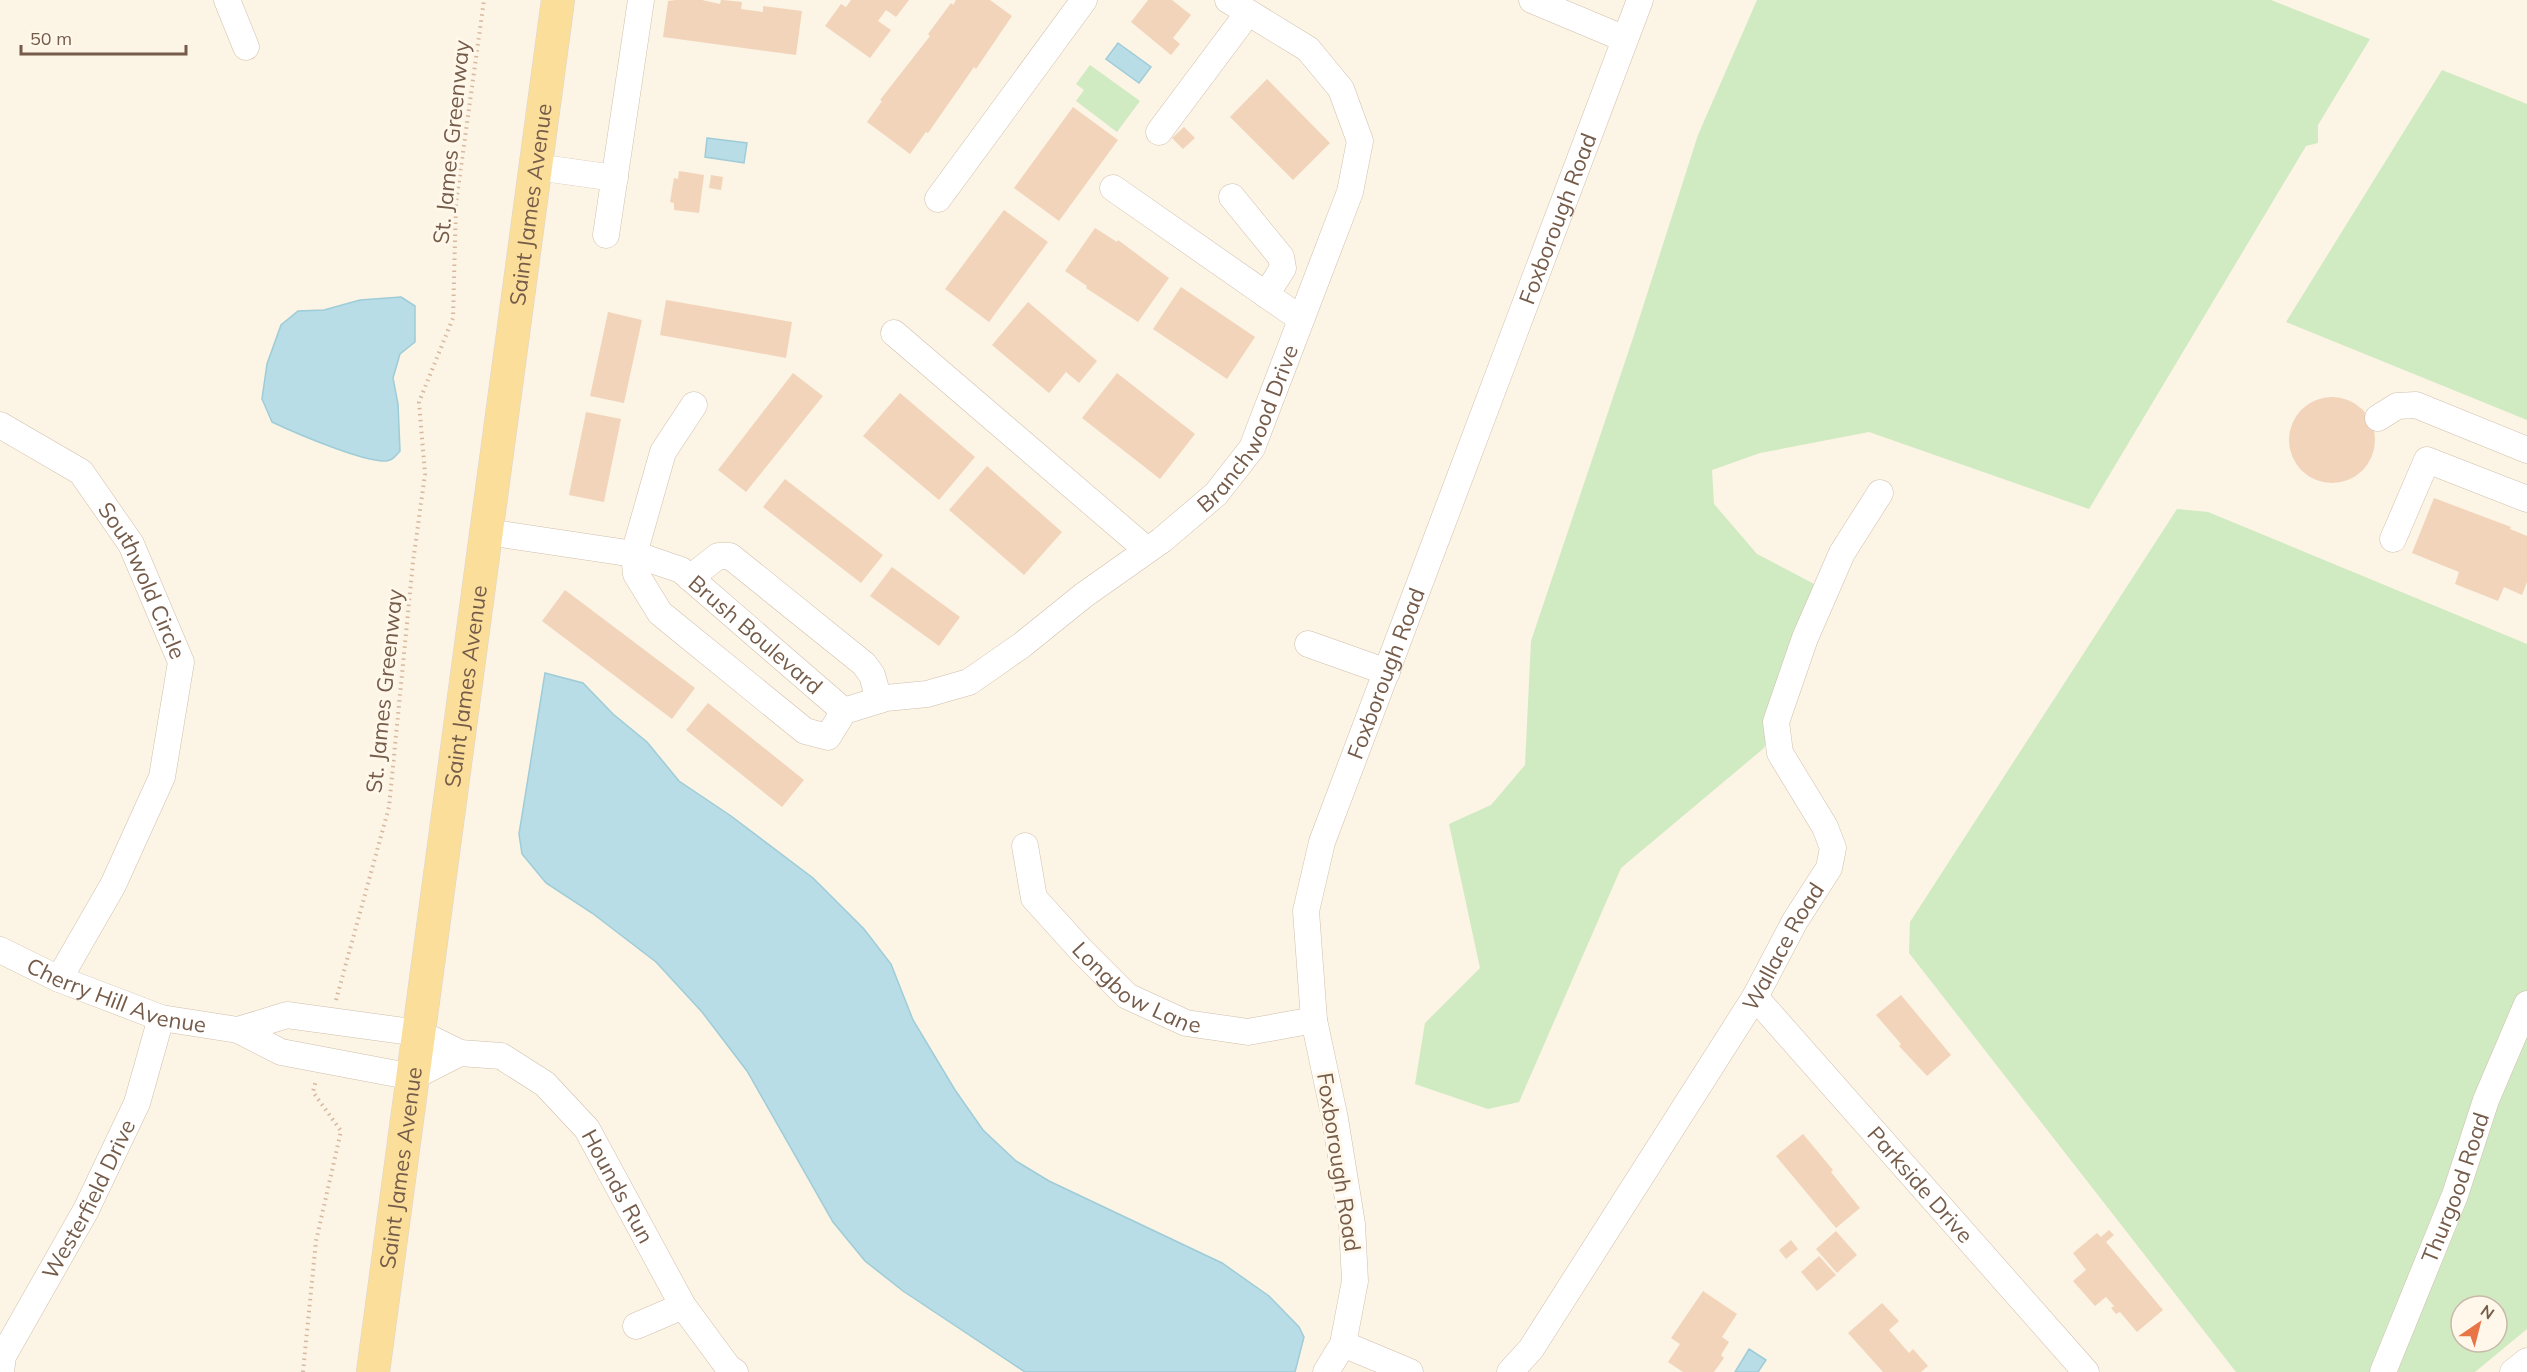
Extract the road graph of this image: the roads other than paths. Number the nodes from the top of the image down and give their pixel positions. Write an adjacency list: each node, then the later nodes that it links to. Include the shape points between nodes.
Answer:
1 (227, 0): 9 (street)
2 (558, 0): 11 (main road, Saint James Avenue)
3 (641, 0): 12 (street)
4 (1084, 0): 15 (street)
5 (1532, 0): 8 (street)
6 (1640, 0): 8 (street, Foxborough Road)
7 (1238, 6): 10 (street); 18 (street, Branchwood Drive, via 1308,49 1341,89 1360,141 1350,192)
8 (1625, 39): 32 (street, Foxborough Road)
9 (246, 47)
10 (1159, 132)
11 (536, 167): 12 (street); 26 (main road, Saint James Avenue)
12 (615, 178): 16 (street)
13 (1113, 188): 17 (street)
14 (1232, 196): 17 (street, via 1281,257 1283,268)
15 (938, 199)
16 (606, 235)
17 (1266, 295): 18 (street)
18 (1301, 319): 28 (street, Branchwood Drive, via 1252,448 1216,494)
19 (894, 333): 28 (street)
20 (694, 405): 29 (street, via 663,452)
21 (2378, 418): 23 (street, via 2397,406 2416,405)
22 (0, 425): 37 (street, Southwold Circle, via 81,472 131,544 181,662 162,777 113,885)
23 (2527, 450)
24 (1880, 493): 38 (street, Wallace Road, via 1842,553 1805,639 1776,722 1779,753 1825,827 1833,848 1829,868 1795,921)
25 (2527, 499): 27 (street, via 2427,460)
26 (487, 532): 29 (street, Brush Boulevard); 43 (main road, Saint James Avenue)
27 (2393, 539)
28 (1148, 550): 33 (street, Branchwood Drive, via 969,682 927,694)
29 (634, 554): 30 (street, Brush Boulevard, via 681,570); 34 (street, via 636,574 660,613 805,730 828,737)
30 (690, 578): 33 (street, via 718,556 730,556 864,664 872,675); 34 (street, Brush Boulevard)
31 (1308, 644): 32 (street)
32 (1387, 672): 41 (street, Foxborough Road, via 1322,842 1306,911)
33 (879, 700): 34 (street, Branchwood Drive)
34 (844, 711)
35 (1025, 846): 41 (street, Longbow Lane, via 1034,898 1127,996 1186,1023 1248,1032)
36 (0, 950): 37 (street, Cherry Hill Avenue)
37 (59, 979): 40 (street, Cherry Hill Avenue)
38 (1755, 997): 55 (street, Wallace Road, via 1531,1349); 56 (street, Parkside Drive)
39 (2527, 1004): 57 (street, Thurgood Road, via 2486,1100 2456,1195)
40 (161, 1018): 42 (street, Cherry Hill Avenue); 49 (street, Westerfield Drive, via 137,1103 86,1210)
41 (1314, 1020): 48 (street, Foxborough Road, via 1353,1224 1355,1281)
42 (238, 1030): 43 (street, Cherry Hill Avenue, via 288,1015); 45 (street, Cherry Hill Avenue, via 281,1052)
43 (419, 1033): 44 (street, Hounds Run); 45 (main road, Saint James Avenue)
44 (460, 1053): 45 (street); 46 (street, Hounds Run, via 501,1056 545,1084 587,1130)
45 (413, 1077): 51 (main road, Saint James Avenue)
46 (683, 1306): 47 (street); 52 (street, Hounds Run)
47 (636, 1326)
48 (1344, 1344): 53 (street, Foxborough Road); 54 (street)
49 (1, 1361)
50 (2527, 1361): 58 (street)
51 (373, 1372)
52 (735, 1372)
53 (1326, 1372)
54 (1410, 1372)
55 (1510, 1372)
56 (2086, 1372)
57 (2383, 1372)
58 (2513, 1372)

